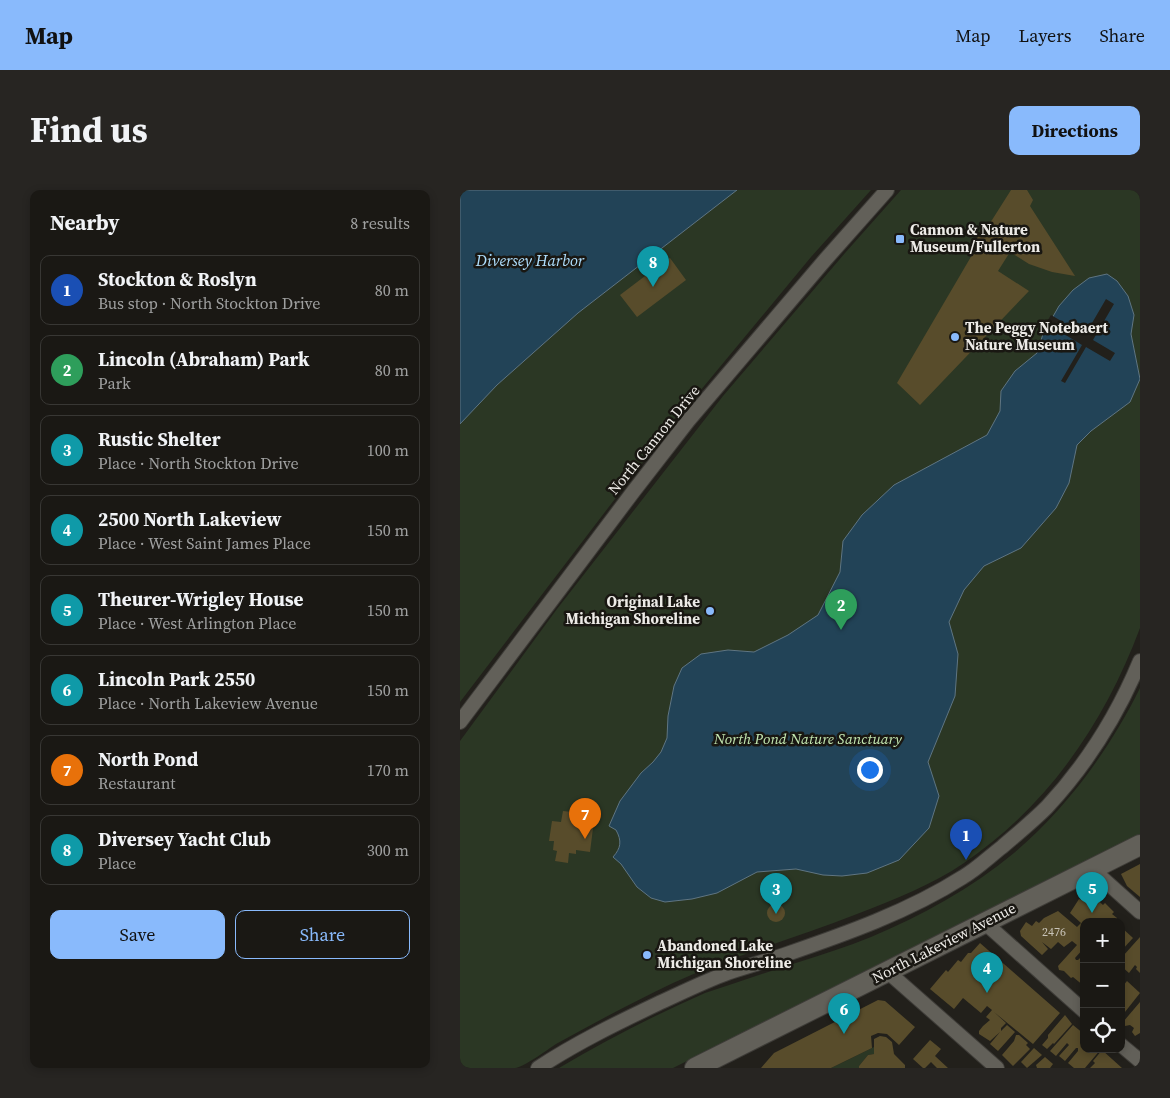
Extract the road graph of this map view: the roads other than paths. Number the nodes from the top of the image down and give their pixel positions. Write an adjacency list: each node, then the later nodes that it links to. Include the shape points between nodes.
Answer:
1 (887, 190): 3 (street, North Cannon Drive, via 688,421)
2 (1140, 661): 13 (street, via 1107,726 1048,806 964,877 880,919 729,972 606,1028)
3 (460, 722)
4 (1140, 845): 5 (main road, North Lakeview Avenue)
5 (1092, 869): 6 (street); 7 (main road, North Lakeview Avenue)
6 (1140, 912)
7 (984, 922): 8 (main road, North Lakeview Avenue); 9 (street)
8 (888, 972): 12 (main road, North Lakeview Avenue); 14 (street)
9 (1081, 1008)
10 (1125, 1048): 11 (street)
11 (1140, 1061)
12 (709, 1065)
13 (538, 1068)
14 (997, 1068)

